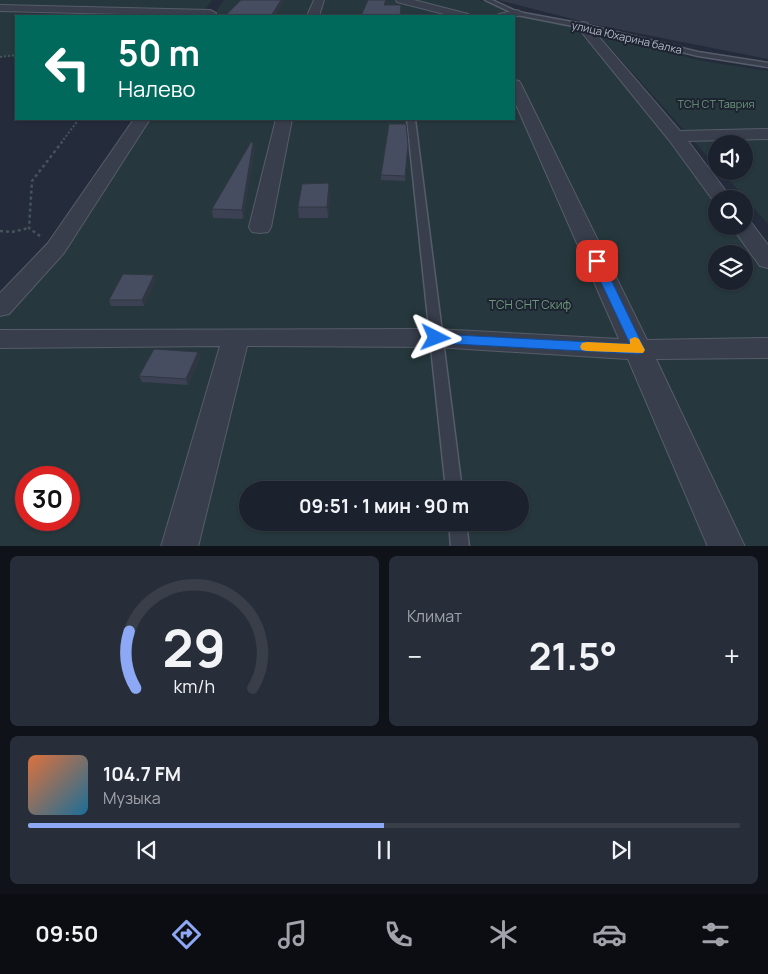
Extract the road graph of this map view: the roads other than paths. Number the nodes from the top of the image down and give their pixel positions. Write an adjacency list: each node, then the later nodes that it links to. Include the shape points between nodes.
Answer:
1 (319, 0): 8 (street)
2 (401, 0): 9 (street)
3 (488, 0): 6 (lane, улица Юхарина балка)
4 (218, 2): 7 (street)
5 (0, 8): 7 (street)
6 (517, 12): 10 (street); 11 (lane, улица Юхарина балка)
7 (209, 15)
8 (313, 15)
9 (460, 15)
10 (506, 15)
11 (583, 26): 12 (lane, улица Юхарина балка, via 698,54); 18 (street)
12 (768, 65)
13 (515, 86): 28 (street)
14 (141, 120): 23 (street, via 56,248)
15 (284, 120): 20 (street)
16 (411, 120): 25 (lane)
17 (768, 134): 18 (street)
18 (675, 136): 19 (street)
19 (715, 190)
20 (260, 227)
21 (749, 235): 22 (street)
22 (768, 261)
23 (0, 308)
24 (236, 337): 25 (street); 26 (street); 31 (street)
25 (436, 338): 28 (street); 29 (lane)
26 (0, 339)
27 (768, 348): 28 (street)
28 (638, 350): 33 (street)
29 (453, 481)
30 (458, 531): 32 (lane)
31 (179, 546)
32 (460, 546)
33 (727, 546)

